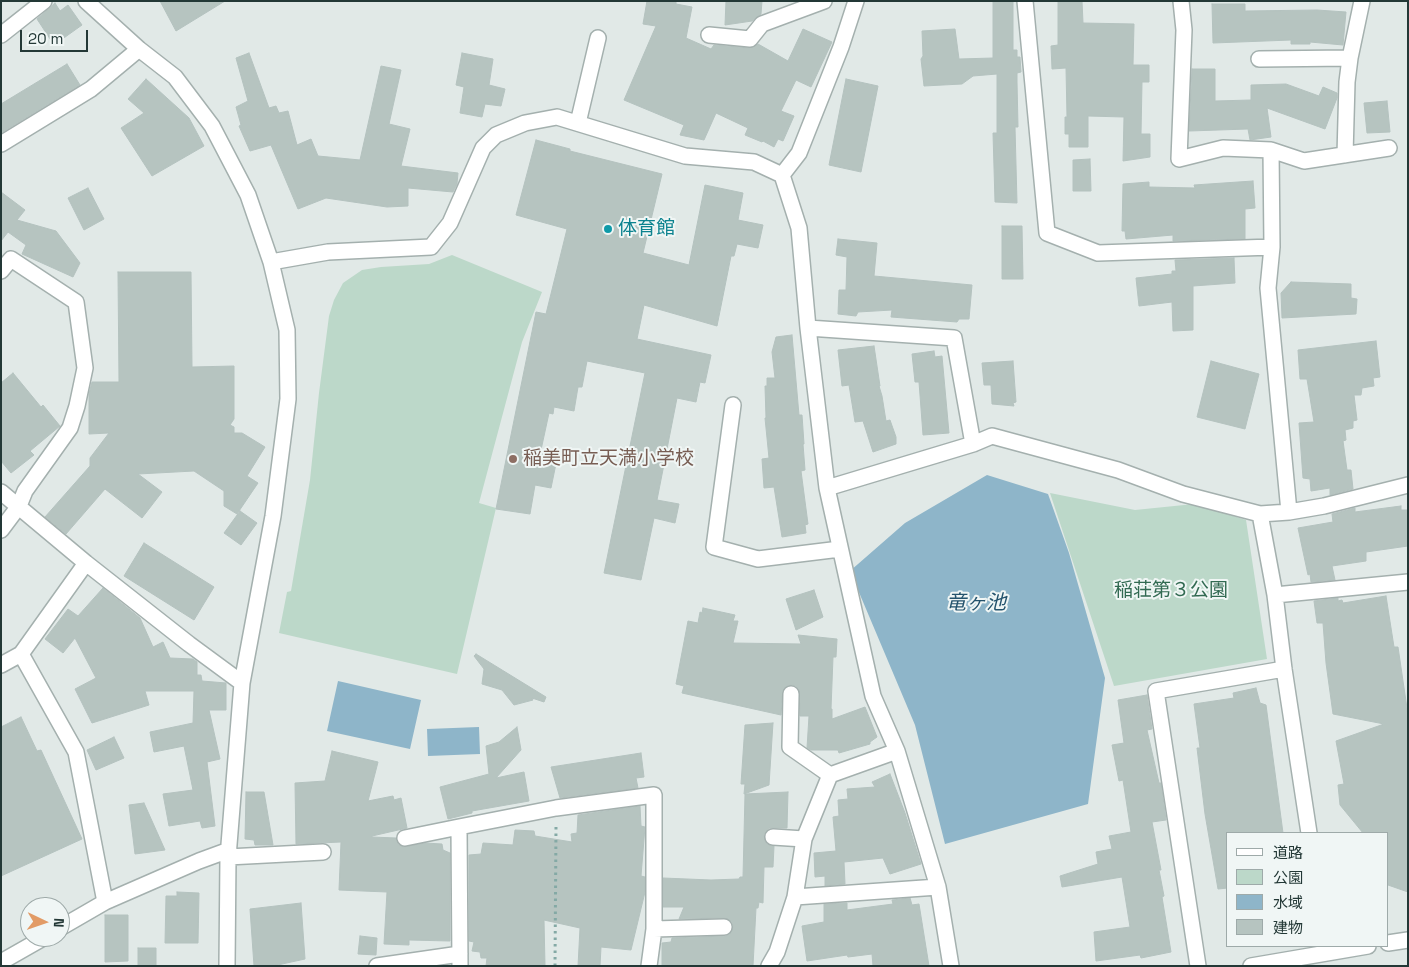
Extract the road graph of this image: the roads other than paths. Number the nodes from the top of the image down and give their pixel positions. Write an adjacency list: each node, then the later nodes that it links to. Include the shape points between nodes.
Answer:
1 (44, 1): 8 (street)
2 (86, 1): 11 (street)
3 (824, 1): 9 (street, via 762,24 750,39)
4 (856, 1): 19 (street, via 842,47 799,153)
5 (1025, 1): 20 (street, via 1047,233 1098,253)
6 (1181, 1): 17 (street, via 1184,30 1179,159 1224,148)
7 (1362, 1): 12 (street)
8 (1, 35)
9 (709, 35)
10 (598, 38): 14 (street)
11 (139, 48): 15 (street, via 91,89); 21 (street, via 175,77 212,126 248,195)
12 (1350, 58): 13 (street); 18 (street)
13 (1259, 59)
14 (578, 123): 19 (street, via 685,156 754,162); 21 (street, via 557,116 525,123 496,135 483,148 450,222 431,247 328,252)
15 (1, 144)
16 (1389, 148): 18 (street)
17 (1271, 150): 18 (street, via 1304,161); 20 (street)
18 (1344, 155)
19 (782, 175): 23 (street, via 799,228)
20 (1272, 246): 30 (street, via 1268,288)
21 (271, 262): 40 (street, via 287,330 288,399 273,516)
22 (1, 271): 29 (street, via 12,258 76,302 85,368 70,428 25,491)
23 (808, 328): 25 (street, via 954,338); 27 (street)
24 (733, 405): 33 (street, via 714,547 758,559)
25 (973, 444): 27 (street); 31 (street, via 992,436 1118,470 1183,494)
26 (1408, 485): 30 (street)
27 (826, 488): 33 (street)
28 (1, 492): 29 (street)
29 (19, 506): 32 (street); 34 (street)
30 (1289, 512): 31 (street)
31 (1260, 514): 36 (street)
32 (1, 530)
33 (840, 549): 42 (street, via 873,696)
34 (86, 563): 37 (street); 40 (street)
35 (1408, 582): 36 (street)
36 (1274, 595): 39 (street)
37 (21, 654): 38 (street); 53 (street, via 76,752)
38 (1, 665)
39 (1284, 670): 45 (street); 69 (street, via 1156,691)
40 (242, 683): 50 (street)
41 (791, 694): 43 (street, via 790,747)
42 (897, 751): 43 (street); 51 (street)
43 (830, 775): 48 (street)
44 (459, 827): 47 (street); 56 (street, via 556,808 654,795); 62 (street)
45 (1309, 832)
46 (773, 837): 48 (street)
47 (404, 838)
48 (804, 839): 52 (street)
49 (323, 852): 50 (street)
50 (229, 854): 53 (street, via 199,861); 64 (street)
51 (938, 887): 52 (street); 68 (street)
52 (795, 896): 67 (street)
53 (105, 902): 54 (street)
54 (70, 922)
55 (724, 927): 56 (street)
56 (654, 929): 66 (street)
57 (1408, 940): 58 (street)
58 (1389, 943)
59 (27, 947): 63 (street)
60 (1363, 947): 61 (street)
61 (1327, 954): 70 (street)
62 (460, 960): 65 (street)
63 (1, 962)
64 (227, 966)
65 (377, 966)
66 (649, 966)
67 (769, 966)
68 (951, 966)
69 (1198, 966)
70 (1251, 966)

